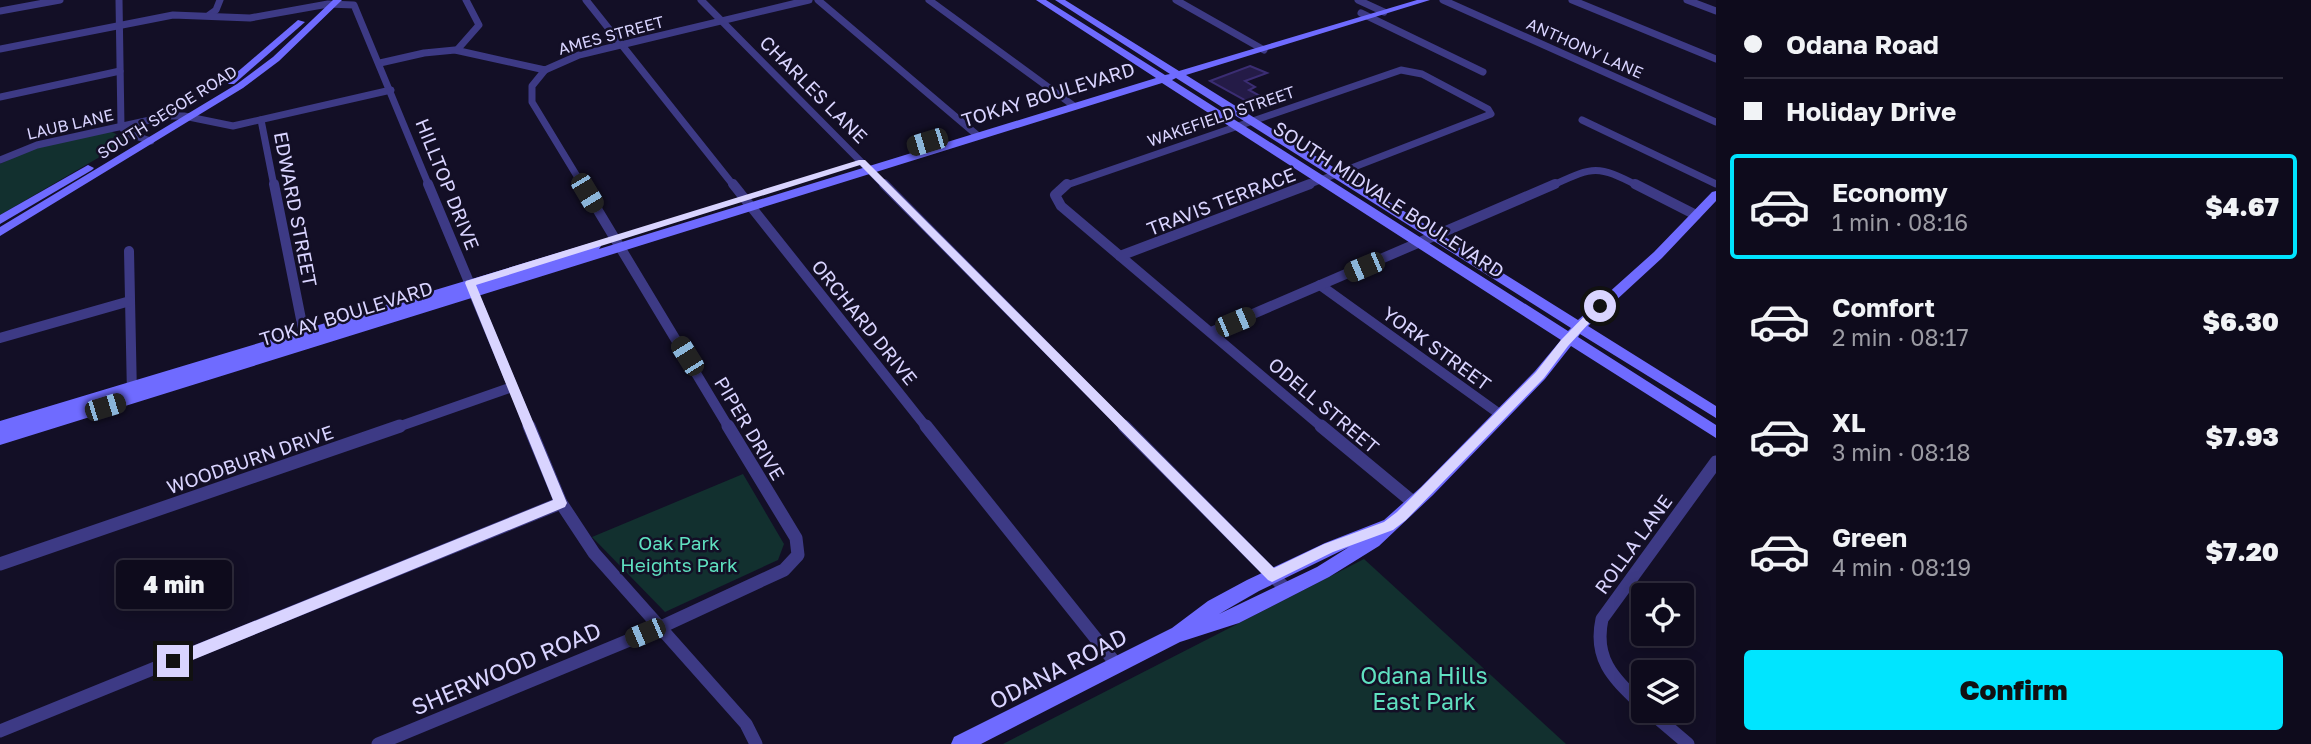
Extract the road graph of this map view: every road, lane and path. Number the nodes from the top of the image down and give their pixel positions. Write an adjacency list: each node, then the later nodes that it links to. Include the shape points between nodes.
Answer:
1 (60, 0): 21 (street)
2 (119, 0): 27 (street)
3 (220, 0): 24 (street)
4 (466, 0): 31 (street, via 480,25)
5 (586, 0): 28 (street, ORCHARD DRIVE)
6 (701, 0): 25 (street, CHARLES LANE)
7 (809, 0): 25 (street, AMES STREET)
8 (818, 0): 50 (street)
9 (929, 0): 40 (street)
10 (1059, 0): 26 (street, SOUTH MIDVALE BOULEVARD)
11 (1194, 0): 20 (street)
12 (1358, 0): 23 (street)
13 (1402, 0): 23 (street, TOKAY BOULEVARD)
14 (1426, 0): 23 (street, TOKAY BOULEVARD)
15 (1443, 0): 47 (street, ANTHONY LANE)
16 (1572, 0): 32 (street)
17 (1687, 0): 22 (street)
18 (329, 2): 24 (street, via 250,18); 33 (street, HILLTOP DRIVE, via 356,7); 41 (street, SOUTH SEGOE ROAD, via 235,79); 43 (street, SOUTH SEGOE ROAD, via 267,67)
19 (1042, 2): 26 (street); 37 (street, SOUTH MIDVALE BOULEVARD)
20 (1179, 2): 29 (street)
21 (0, 11)
22 (1716, 11)
23 (1373, 13): 29 (street, TOKAY BOULEVARD); 36 (street)
24 (209, 15): 27 (street, via 173,15)
25 (722, 21): 28 (street, AMES STREET); 54 (street, CHARLES LANE)
26 (1098, 24): 37 (street, SOUTH MIDVALE BOULEVARD)
27 (120, 26): 30 (street); 35 (street)
28 (621, 45): 34 (street, AMES STREET, via 573,57); 60 (street, ORCHARD DRIVE)
29 (1260, 47): 37 (street, TOKAY BOULEVARD)
30 (0, 49)
31 (457, 50): 33 (street, AMES STREET); 34 (street, AMES STREET)
32 (1716, 59)
33 (380, 63): 38 (street, HILLTOP DRIVE)
34 (545, 70): 66 (street, PIPER DRIVE, via 532,86 532,102)
35 (120, 71): 39 (street); 49 (street)
36 (1483, 72)
37 (1168, 74): 40 (street, TOKAY BOULEVARD); 45 (street, SOUTH MIDVALE BOULEVARD); 48 (street, SOUTH MIDVALE BOULEVARD)
38 (391, 90): 44 (street, LAUB LANE); 70 (street, HILLTOP DRIVE)
39 (0, 97)
40 (1070, 103): 50 (street, TOKAY BOULEVARD)
41 (176, 115): 43 (street, LAUB LANE); 49 (street, LAUB LANE); 51 (street, SOUTH SEGOE ROAD)
42 (1489, 115): 45 (street, WAKEFIELD STREET, via 1488,109 1433,79 1401,70); 55 (street, TRAVIS TERRACE)
43 (189, 117): 44 (street, LAUB LANE, via 224,126); 52 (street, SOUTH SEGOE ROAD)
44 (261, 120): 75 (street, EDWARD STREET)
45 (1251, 120): 48 (street, WAKEFIELD STREET); 55 (street, SOUTH MIDVALE BOULEVARD)
46 (1582, 120): 57 (street)
47 (1716, 122)
48 (1238, 125): 56 (street, SOUTH MIDVALE BOULEVARD); 59 (street, WAKEFIELD STREET, via 1066,184)
49 (121, 126): 51 (street); 53 (street, LAUB LANE, via 37,145)
50 (974, 132): 54 (street, TOKAY BOULEVARD)
51 (138, 138): 52 (street); 62 (street, SOUTH SEGOE ROAD)
52 (151, 141): 63 (street, SOUTH SEGOE ROAD)
53 (0, 160)
54 (865, 165): 60 (street, TOKAY BOULEVARD); 89 (street, CHARLES LANE)
55 (1336, 174): 56 (street, TRAVIS TERRACE); 64 (street, SOUTH MIDVALE BOULEVARD)
56 (1323, 179): 65 (street, SOUTH MIDVALE BOULEVARD); 68 (street, TRAVIS TERRACE)
57 (1716, 184)
58 (1716, 194): 61 (street, ODANA ROAD)
59 (1056, 195): 68 (street, ODELL STREET, via 1056,201)
60 (746, 201): 66 (street, TOKAY BOULEVARD); 93 (street, ORCHARD DRIVE)
61 (1696, 215): 64 (street, via 1621,176 1589,169); 73 (street, ODANA ROAD, via 1628,284 1618,301)
62 (0, 220)
63 (0, 232)
64 (1435, 236): 65 (street); 73 (street, SOUTH MIDVALE BOULEVARD)
65 (1420, 242): 69 (street); 73 (street, SOUTH MIDVALE BOULEVARD)
66 (618, 244): 70 (street, TOKAY BOULEVARD); 87 (street, PIPER DRIVE, via 796,538)
67 (129, 251): 71 (street)
68 (1120, 256): 72 (street, ODELL STREET)
69 (1320, 285): 72 (street); 79 (street, YORK STREET)
70 (472, 288): 75 (street, TOKAY BOULEVARD); 76 (street, HILLTOP DRIVE)
71 (130, 302): 74 (street); 77 (street)
72 (1211, 332): 85 (street, ODELL STREET)
73 (1579, 335): 78 (street, SOUTH MIDVALE BOULEVARD); 79 (street, ODANA ROAD); 81 (street, SOUTH MIDVALE BOULEVARD)
74 (0, 338)
75 (305, 340): 77 (street, TOKAY BOULEVARD)
76 (512, 387): 84 (street, HILLTOP DRIVE); 88 (street, WOODBURN DRIVE)
77 (132, 393): 80 (street, TOKAY BOULEVARD); 82 (street, TOKAY BOULEVARD)
78 (1716, 413)
79 (1501, 415): 85 (street, ODANA ROAD)
80 (0, 427)
81 (1716, 432)
82 (0, 439)
83 (1716, 462): 94 (street, ROLLA LANE, via 1602,620 1597,634 1600,656)
84 (561, 503): 91 (street, HILLTOP DRIVE, via 594,553); 96 (street)
85 (1414, 503): 86 (street, ODANA ROAD)
86 (1388, 526): 89 (street, ODANA ROAD, via 1328,548); 90 (street, ODANA ROAD, via 1347,558)
87 (798, 555): 91 (street, SHERWOOD ROAD, via 785,570)
88 (0, 564)
89 (1272, 576): 90 (street, CHARLES LANE); 92 (street, ODANA ROAD, via 1209,609)
90 (1287, 590): 92 (street, ODANA ROAD, via 1233,617)
91 (661, 627): 97 (street, SHERWOOD ROAD); 98 (street, HILLTOP DRIVE, via 746,724)
92 (1176, 635): 93 (street, ODANA ROAD)
93 (1117, 665): 99 (street, ODANA ROAD)
94 (1631, 694)
95 (1663, 723): 100 (street)
96 (0, 731)
97 (379, 744)
98 (756, 744)
99 (961, 744)
100 (1688, 744)

